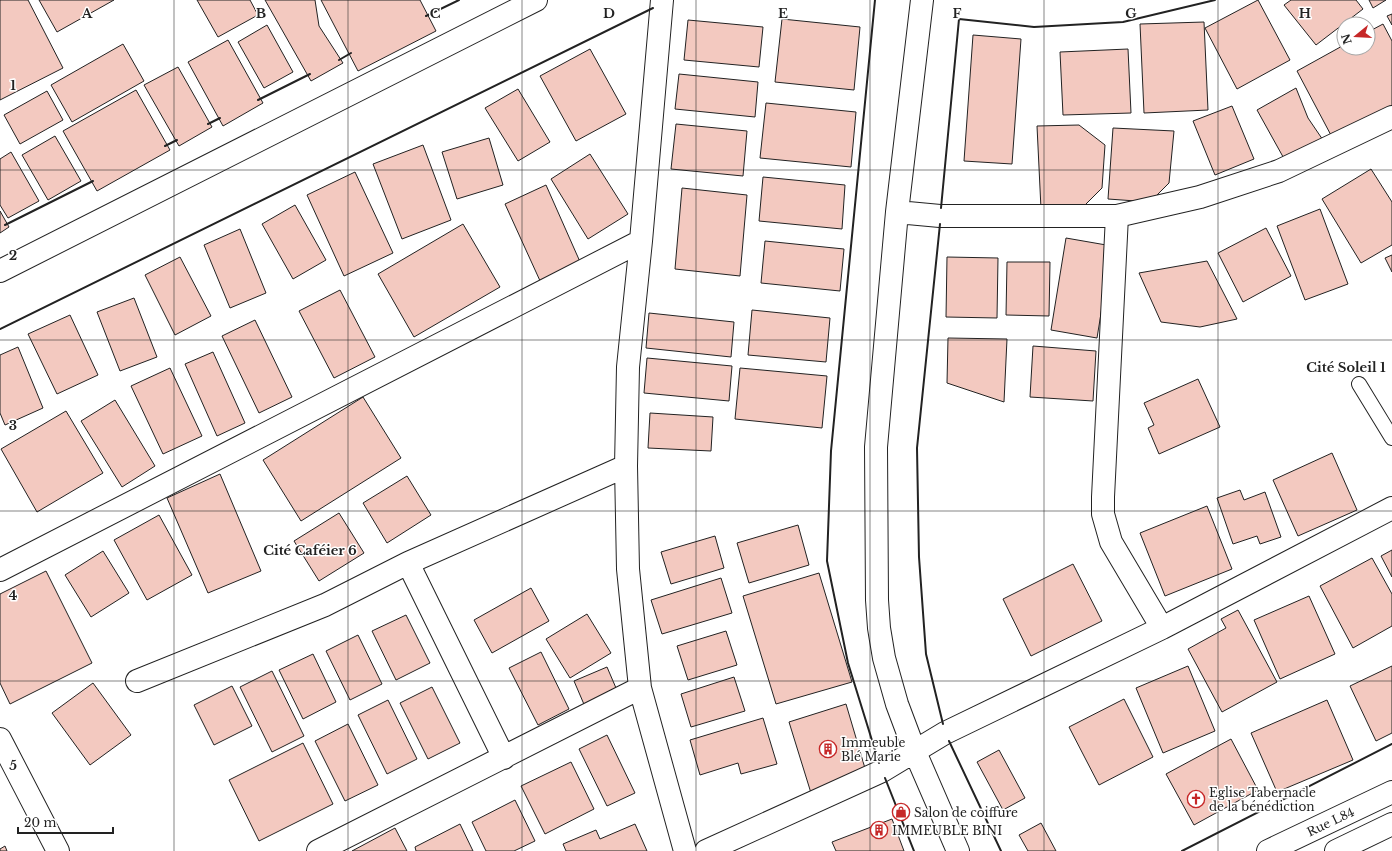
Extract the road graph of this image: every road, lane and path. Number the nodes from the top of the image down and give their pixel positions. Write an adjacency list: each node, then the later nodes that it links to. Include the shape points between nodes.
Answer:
1 (536, 0): 8 (street)
2 (662, 0): 7 (street)
3 (922, 0): 5 (street)
4 (1390, 122): 6 (street, via 1279,171 1200,197)
5 (897, 212): 6 (street, via 940,216); 19 (street, via 876,447 877,600 884,658)
6 (1117, 216): 15 (street, via 1103,514 1111,542)
7 (641, 241): 11 (street, via 628,368); 14 (street)
8 (0, 271)
9 (1359, 384): 10 (lane)
10 (1392, 438)
11 (626, 466): 13 (street); 17 (street, via 628,570)
12 (1392, 508): 15 (street)
13 (408, 563): 16 (street, via 325,605); 20 (street)
14 (0, 570)
15 (1162, 628): 19 (street, via 945,733)
16 (137, 681)
17 (640, 688): 20 (street); 25 (street)
18 (0, 739): 23 (street)
19 (914, 752): 26 (street, via 882,771); 27 (street)
20 (504, 758): 24 (street)
21 (1392, 792): 28 (street, Rue L84)
22 (1392, 824): 29 (street)
23 (58, 851)
24 (318, 851)
25 (685, 851)
26 (706, 851)
27 (958, 851)
28 (1268, 851)
29 (1336, 851)

